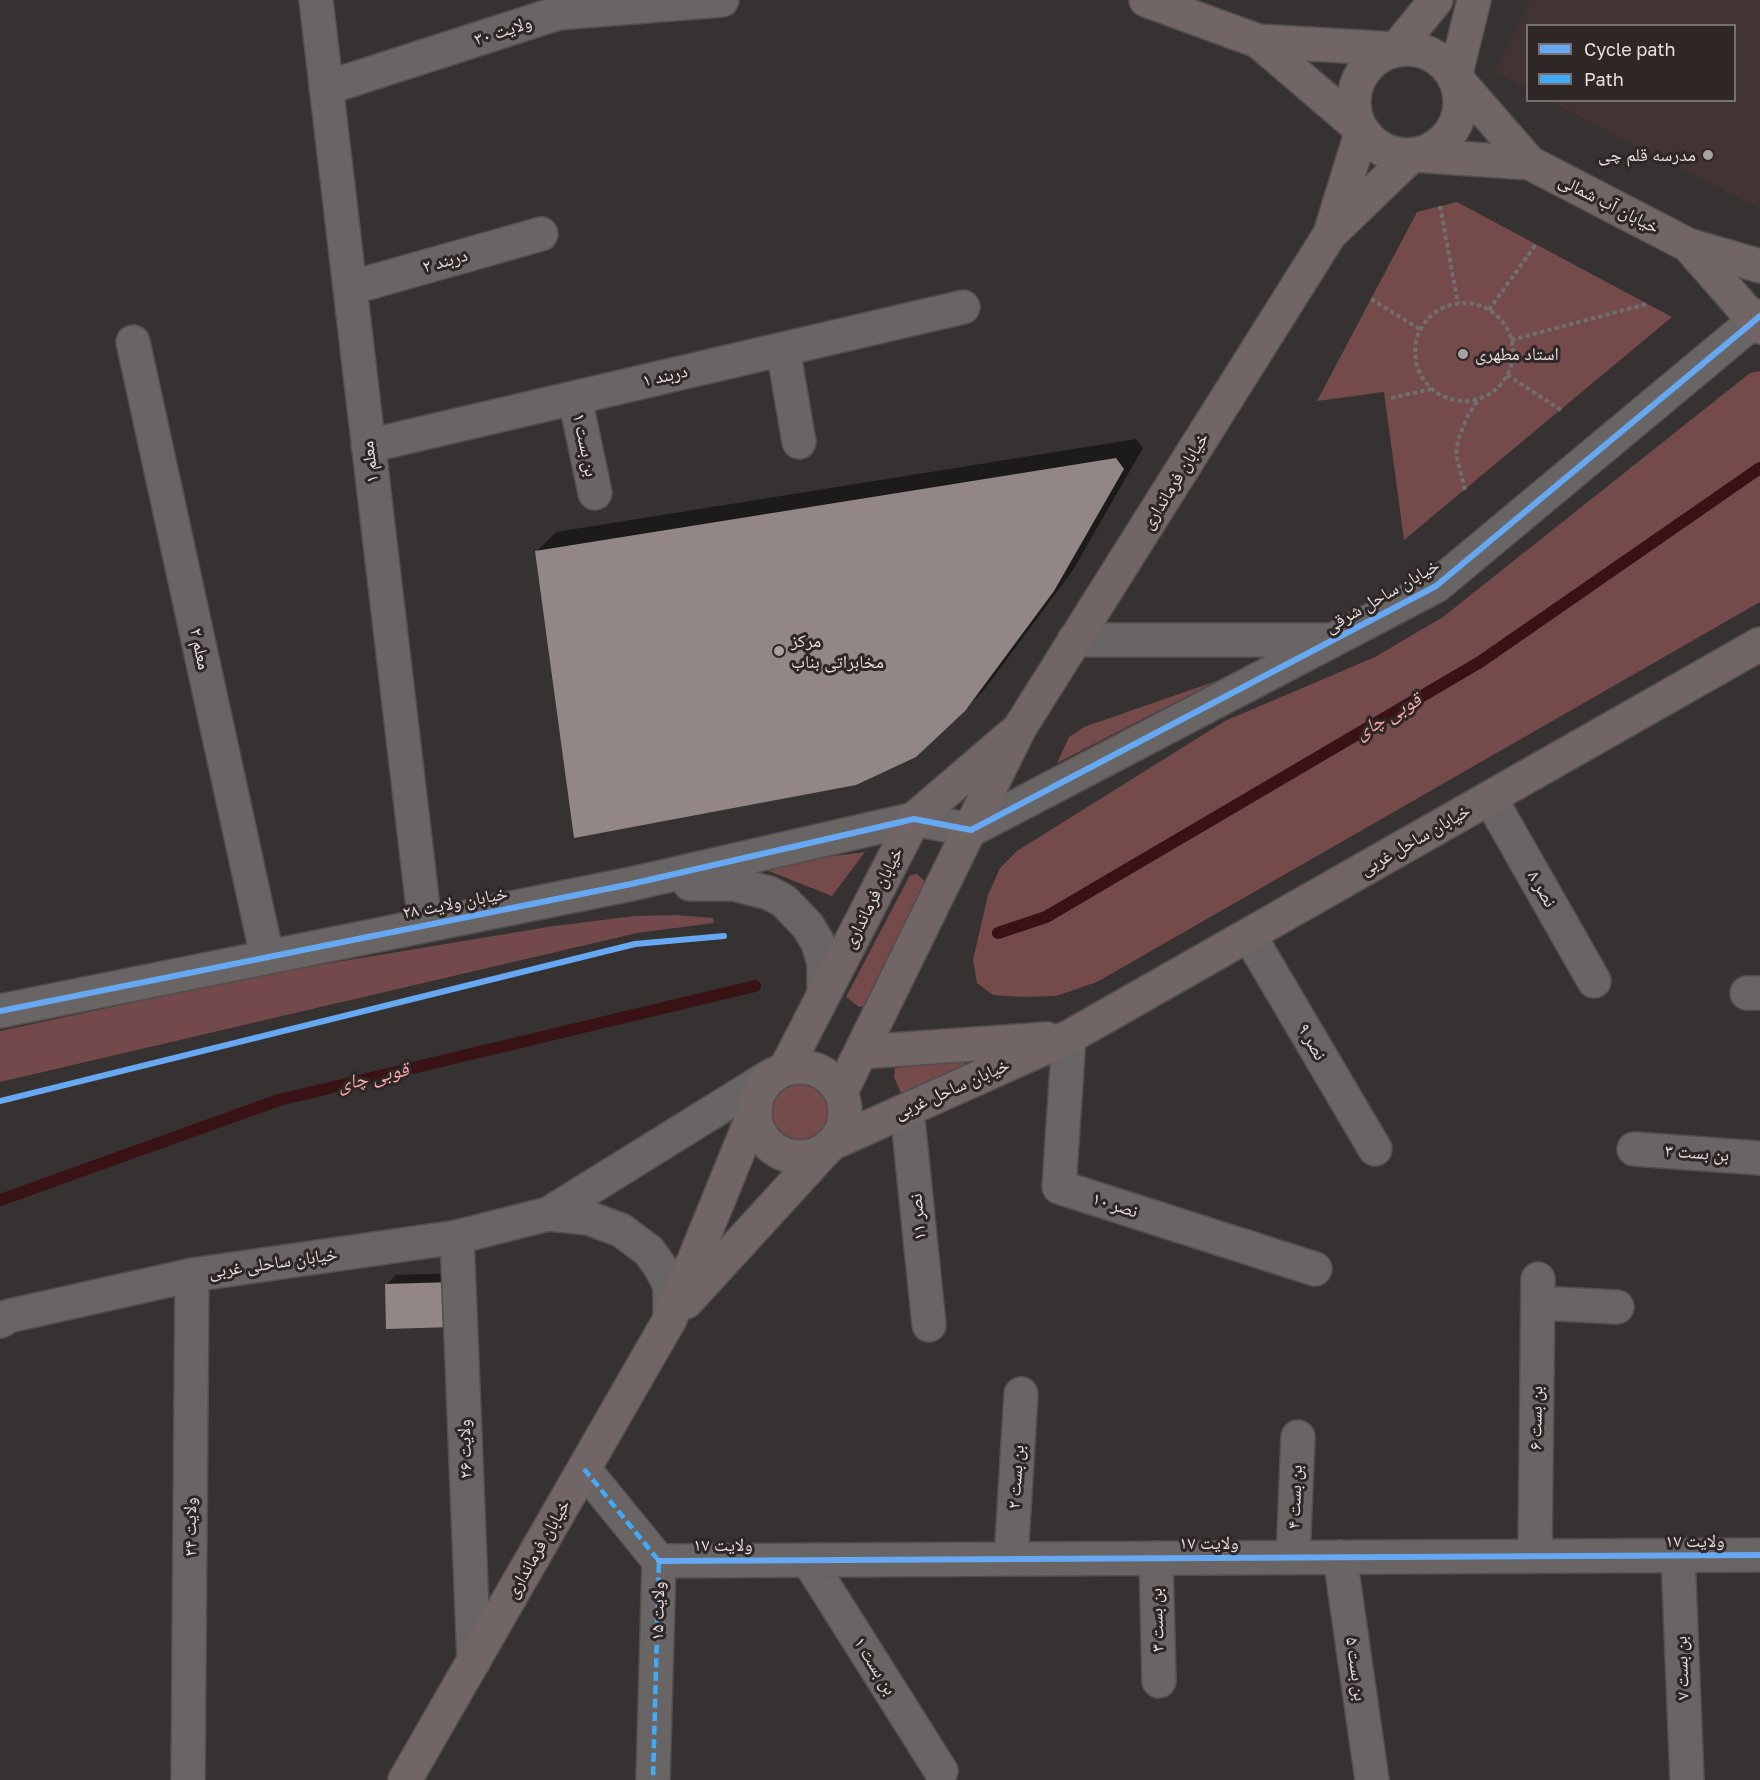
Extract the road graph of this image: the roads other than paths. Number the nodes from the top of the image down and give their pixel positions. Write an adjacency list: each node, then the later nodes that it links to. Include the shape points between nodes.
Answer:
1 (316, 0): 9 (street, معلم ۱)
2 (722, 0): 9 (street, ولایت ۳۰, via 558,13)
3 (1146, 0): 6 (main road)
4 (1436, 0): 7 (main road)
5 (1474, 0): 8 (main road)
6 (1258, 41): 7 (main road); 10 (main road)
7 (1396, 49): 8 (main road, via 1414,48 1430,53); 10 (main road, via 1382,54 1361,75 1354,102)
8 (1455, 77): 11 (main road, via 1460,111 1454,128 1427,152); 12 (main road, خیابان آب شمالی)
9 (326, 88): 17 (street, معلم ۱)
10 (1362, 130): 11 (main road, via 1383,149); 14 (main road, خیابان فرمانداری)
11 (1412, 155): 12 (main road, خیابان آب شمالی); 14 (main road, خیابان فرمانداری)
12 (1530, 163): 15 (main road, خیابان آب شمالی)
13 (541, 234): 17 (street, دربند ۲)
14 (1330, 234): 26 (main road, خیابان فرمانداری)
15 (1688, 245): 16 (main road, خیابان آب شمالی); 19 (main road, خیابان آب شمالی)
16 (1760, 266)
17 (350, 288): 24 (street, معلم ۱)
18 (963, 307): 21 (street, دربند ۱)
19 (1758, 322): 27 (street, خیابان ساحل شرقی, via 1436,586)
20 (133, 342): 36 (street, معلم ۲)
21 (783, 349): 22 (street, دربند ۱); 23 (street)
22 (575, 398): 24 (street, دربند ۱); 25 (street, بن بست ۱)
23 (799, 442)
24 (368, 446): 34 (street, معلم ۱)
25 (595, 493)
26 (1074, 640): 27 (street, خیابان ساحل شرقی); 29 (main road, خیابان فرمانداری)
27 (1337, 640): 32 (street, خیابان ساحل شرقی)
28 (1760, 644): 30 (main road, خیابان ساحل غربی)
29 (1019, 729): 31 (main road, خیابان فرمانداری); 32 (main road, خیابان فرمانداری)
30 (1490, 798): 35 (main road, خیابان ساحل غربی); 37 (street, نصر ۸)
31 (914, 819): 32 (street); 33 (street, خیابان ولایت ۲۸); 38 (main road, خیابان فرمانداری)
32 (971, 830): 41 (main road, خیابان فرمانداری)
33 (631, 884): 34 (street, خیابان ولایت ۲۸); 38 (street, خیابان ولایت ۲۸, via 734,884 784,901 818,943 824,963)
34 (424, 924): 36 (street, خیابان ولایت ۲۸)
35 (1249, 935): 40 (main road, خیابان ساحل غربی); 47 (street, نصر ۹)
36 (267, 956): 39 (street, خیابان ولایت ۲۸)
37 (1594, 981)
38 (824, 993): 42 (main road, خیابان فرمانداری)
39 (0, 1011)
40 (1069, 1037): 41 (main road, خیابان ساحل غربی); 44 (main road, خیابان ساحل غربی); 52 (street, نصر ۱۰, via 1059,1187)
41 (861, 1052): 43 (main road, خیابان فرمانداری)
42 (779, 1071): 43 (main road, via 812,1068 834,1081); 45 (main road, via 756,1098); 50 (street, خیابان ساحلی غربی)
43 (841, 1092): 46 (main road, via 845,1119)
44 (907, 1110): 46 (main road, خیابان ساحل غربی); 57 (street, نصر ۱۱)
45 (754, 1113): 46 (main road, via 756,1126 773,1149 798,1158); 55 (main road, خیابان فرمانداری)
46 (830, 1146): 55 (main road, خیابان فرمانداری)
47 (1375, 1149)
48 (1634, 1149): 49 (street, بن بست ۳)
49 (1760, 1158)
50 (548, 1214): 51 (street, خیابان ساحلی غربی); 55 (street, خیابان ساحلی غربی, via 588,1218 621,1230 649,1251 670,1286)
51 (457, 1237): 53 (street, خیابان ساحلی غربی); 70 (street, ولایت ۲۶)
52 (1315, 1269)
53 (192, 1275): 56 (street, خیابان ساحلی غربی); 73 (street, ولایت ۲۴)
54 (1617, 1307): 62 (street, بن بست ۶, via 1538,1291)
55 (670, 1319): 60 (main road, خیابان فرمانداری)
56 (0, 1321)
57 (929, 1325)
58 (1021, 1394): 67 (street, بن بست ۲)
59 (1298, 1437): 66 (street, بن بست ۴)
60 (584, 1469): 69 (street, ولایت ۱۵); 70 (main road, خیابان فرمانداری)
61 (1760, 1555): 63 (street, ولایت ۱۷)
62 (1535, 1556): 63 (street, ولایت ۱۷); 64 (street, ولایت ۱۷)
63 (1678, 1556): 77 (street, بن بست ۷)
64 (1340, 1557): 66 (street, ولایت ۱۷); 76 (street, بن بست ۵)
65 (1156, 1558): 66 (street, ولایت ۱۷); 67 (street, ولایت ۱۷); 71 (street, بن بست ۳)
66 (1293, 1558)
67 (1011, 1559): 68 (street, ولایت ۱۷)
68 (808, 1560): 69 (street, ولایت ۱۷); 72 (street, بن بست ۱)
69 (659, 1561): 75 (street, ولایت ۱۵)
70 (474, 1661): 74 (main road, خیابان فرمانداری)
71 (1159, 1681)
72 (941, 1772)
73 (188, 1780)
74 (405, 1780)
75 (653, 1780)
76 (1372, 1780)
77 (1687, 1780)

